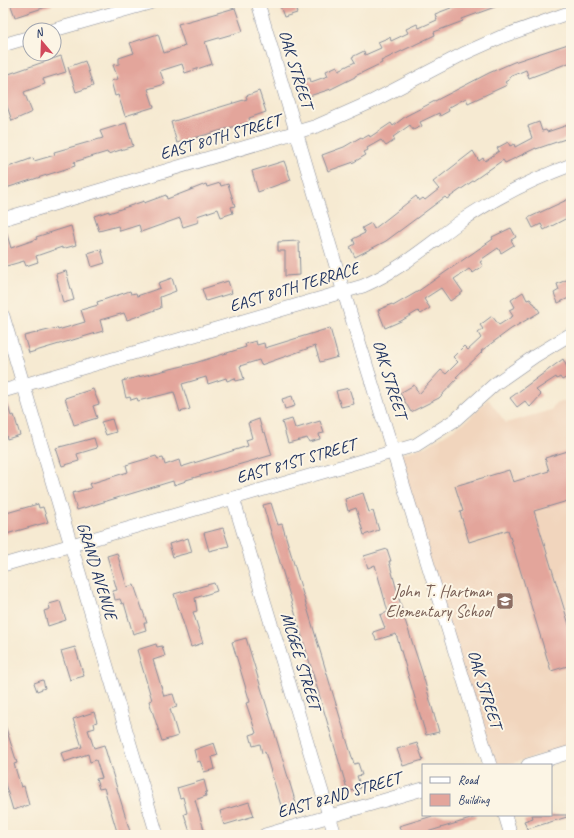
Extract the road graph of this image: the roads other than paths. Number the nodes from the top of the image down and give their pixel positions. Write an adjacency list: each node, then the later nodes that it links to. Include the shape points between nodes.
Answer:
1 (149, 3): 4 (street)
2 (258, 3): 7 (street, OAK STREET)
3 (571, 12): 7 (street, EAST 80TH STREET, via 501,37 352,111)
4 (62, 28)
5 (22, 39): 6 (street)
6 (3, 45)
7 (297, 133): 9 (street, EAST 80TH STREET); 10 (street, OAK STREET)
8 (571, 165): 10 (street, EAST 80TH TERRACE, via 539,176 488,203 387,275)
9 (3, 219)
10 (344, 293): 13 (street, EAST 80TH TERRACE); 15 (street, OAK STREET)
11 (3, 316): 13 (street, GRAND AVENUE)
12 (571, 334): 15 (street, EAST 81ST STREET, via 496,384 436,433 416,445)
13 (23, 385): 14 (street, EAST 80TH TERRACE); 17 (street, GRAND AVENUE)
14 (3, 391)
15 (393, 451): 16 (street, EAST 81ST STREET); 20 (street, OAK STREET)
16 (233, 498): 17 (street, EAST 81ST STREET); 23 (street, MCGEE STREET)
17 (71, 546): 18 (street, EAST 81ST STREET); 25 (street, GRAND AVENUE)
18 (3, 565)
19 (571, 752): 21 (street)
20 (490, 764)
21 (531, 764)
22 (422, 789): 23 (street, EAST 82ND STREET)
23 (330, 816): 26 (street, EAST 82ND STREET); 27 (street, MCGEE STREET)
24 (505, 816): 28 (street)
25 (157, 835)
26 (264, 835)
27 (335, 835)
28 (511, 835)

